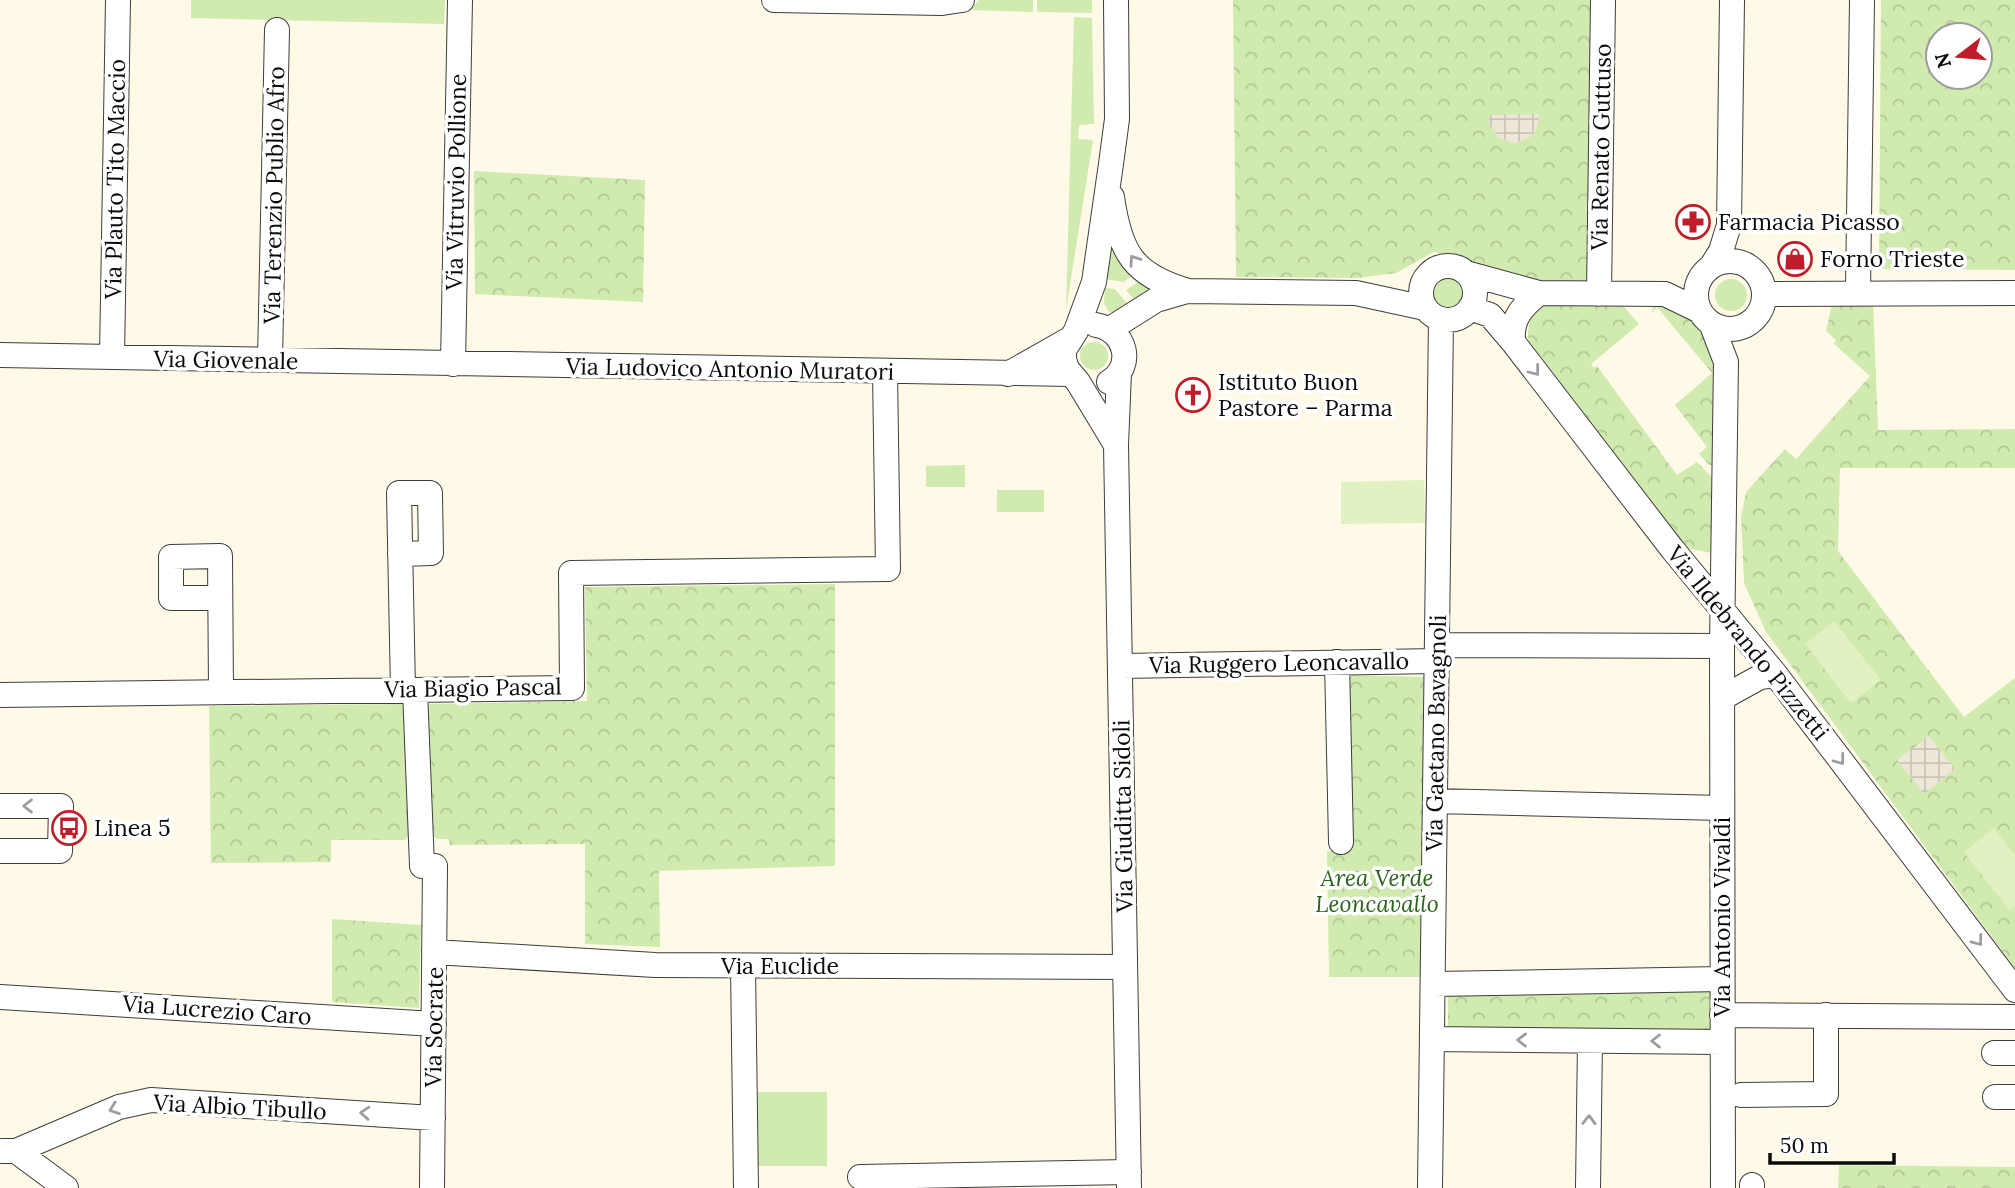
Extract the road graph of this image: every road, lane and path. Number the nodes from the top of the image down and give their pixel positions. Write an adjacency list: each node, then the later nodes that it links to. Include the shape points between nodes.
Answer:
1 (118, 0): 34 (street, Via Plauto Tito Maccio)
2 (460, 0): 37 (street, Via Vitruvio Pollione)
3 (774, 0): 4 (street)
4 (962, 0)
5 (1116, 0): 10 (street, Via Giuditta Sidoli, via 1117,119)
6 (1603, 0): 22 (street, Via Renato Guttuso)
7 (1732, 0): 11 (street)
8 (1862, 0): 18 (street)
9 (277, 30): 35 (street, Via Terenzio Publio Afro)
10 (1111, 164): 16 (street, Via Giuditta Sidoli); 17 (street, Via Giuditta Sidoli, one-way to 10, via 1153,280 1132,260 1116,222)
11 (1730, 225): 12 (street, via 1741,257); 14 (street, via 1721,251)
12 (1750, 268): 14 (street, via 1731,261); 24 (street)
13 (1466, 273): 15 (street, via 1443,266); 20 (street); 25 (street, via 1474,286)
14 (1706, 273): 23 (street); 28 (street, via 1697,295)
15 (1424, 280): 19 (street, via 1403,288); 27 (street, via 1421,294)
16 (1094, 282): 30 (street, Via Giuditta Sidoli); 31 (street, Via Giuditta Sidoli)
17 (1192, 291): 19 (street); 26 (street, via 1160,298)
18 (1858, 291): 21 (street); 24 (street)
19 (1356, 293): 27 (street)
20 (1539, 293): 22 (street); 25 (street); 32 (street, via 1522,307 1512,328)
21 (2015, 293)
22 (1599, 294): 23 (street)
23 (1665, 294): 28 (street)
24 (1764, 294): 29 (street, via 1760,313)
25 (1470, 308): 27 (street, via 1460,317); 32 (street, Via Ildebrando Pizzetti, via 1490,315)
26 (1139, 312): 30 (street); 38 (street)
27 (1433, 313): 49 (street, Via Gaetano Bavagnoli)
28 (1705, 317): 29 (street, via 1727,329); 36 (street)
29 (1745, 326): 36 (street)
30 (1107, 328): 31 (street, via 1094,325); 38 (street, Via Giuditta Sidoli, via 1123,344)
31 (1072, 335): 40 (street); 41 (street, Via Giuditta Sidoli, via 1064,359)
32 (1513, 342): 43 (street, Via Ildebrando Pizzetti, one-way to 43)
33 (0, 355): 34 (street, Via Giovenale)
34 (112, 358): 35 (street, Via Giovenale)
35 (270, 360): 37 (street, Via Giovenale)
36 (1726, 362): 45 (street, Via Antonio Vivaldi)
37 (453, 364): 39 (street, Via Ludovico Antonio Muratori)
38 (1122, 364): 41 (street, via 1106,384 1088,386); 42 (street, Via Giuditta Sidoli)
39 (885, 372): 40 (street, Via Ludovico Antonio Muratori); 53 (street, Via Biagio Pascal, via 888,569 571,573 572,688)
40 (1007, 375): 41 (street, Via Ludovico Antonio Muratori)
41 (1074, 378): 42 (street, Via Giuditta Sidoli)
42 (1116, 445): 51 (street, Via Giuditta Sidoli)
43 (1673, 550): 45 (street, via 1695,563); 47 (street, Via Ildebrando Pizzetti)
44 (400, 554): 53 (street, Via Socrate)
45 (1723, 557): 47 (street, Via Antonio Vivaldi)
46 (220, 598): 54 (street)
47 (1722, 610): 48 (street, Via Antonio Vivaldi); 52 (street, Via Ildebrando Pizzetti)
48 (1722, 646): 49 (street, Via Ruggero Leoncavallo); 56 (street, Via Antonio Vivaldi)
49 (1437, 653): 50 (street, Via Ruggero Leoncavallo); 57 (street, Via Gaetano Bavagnoli)
50 (1337, 662): 51 (street, Via Ruggero Leoncavallo); 60 (street)
51 (1121, 666): 64 (street, Via Giuditta Sidoli)
52 (1776, 675): 56 (street, via 1760,677); 66 (street, Via Ildebrando Pizzetti, one-way to 66)
53 (409, 690): 54 (street, Via Biagio Pascal); 62 (street, Via Socrate)
54 (221, 692): 55 (street, Via Biagio Pascal)
55 (0, 695)
56 (1722, 698): 59 (street, Via Antonio Vivaldi)
57 (1435, 801): 59 (street); 67 (street, Via Gaetano Bavagnoli)
58 (0, 806): 61 (street, one-way to 58, via 60,850 61,806)
59 (1722, 807): 65 (street, Via Antonio Vivaldi)
60 (1341, 842)
61 (0, 851)
62 (434, 952): 63 (street, Via Euclide); 72 (street, Via Socrate)
63 (743, 966): 64 (street, Via Euclide); 83 (street)
64 (1125, 967): 80 (street, Via Giuditta Sidoli)
65 (1722, 979): 67 (street); 69 (street, Via Antonio Vivaldi)
66 (2009, 982): 71 (street)
67 (1433, 984): 73 (street, Via Gaetano Bavagnoli)
68 (0, 997): 72 (street, Via Lucrezio Caro)
69 (1722, 1015): 70 (street); 75 (street, Via Antonio Vivaldi)
70 (1826, 1016): 71 (street); 76 (street, via 1826,1094)
71 (2005, 1016)
72 (434, 1024): 77 (street, Via Socrate)
73 (1432, 1039): 74 (street, one-way to 73); 84 (street, Via Gaetano Bavagnoli)
74 (1590, 1041): 75 (street, one-way to 74); 85 (street, one-way to 74)
75 (1722, 1042): 86 (street, Via Antonio Vivaldi)
76 (1741, 1095)
77 (433, 1118): 78 (street, Via Albio Tibullo, one-way to 78, via 151,1100 118,1107); 82 (street, Via Socrate)
78 (8, 1151): 81 (street)
79 (860, 1177): 80 (street)
80 (1129, 1180)
81 (66, 1188)
82 (432, 1188)
83 (746, 1188)
84 (1432, 1188)
85 (1588, 1188)
86 (1723, 1188)

